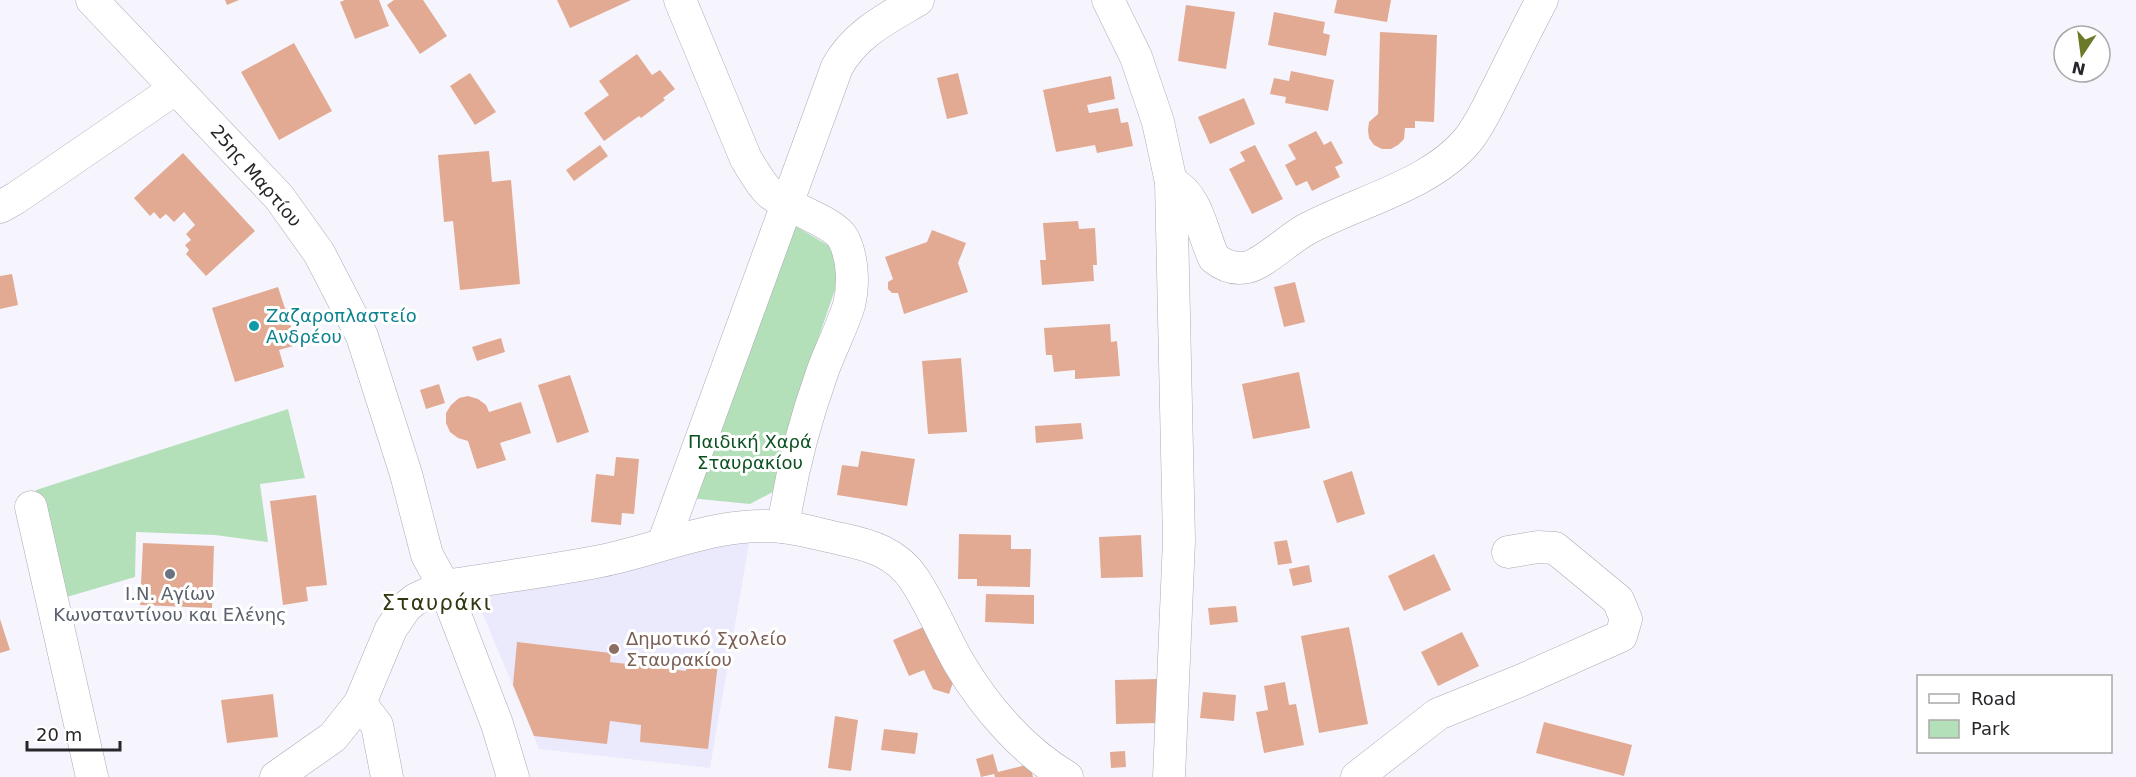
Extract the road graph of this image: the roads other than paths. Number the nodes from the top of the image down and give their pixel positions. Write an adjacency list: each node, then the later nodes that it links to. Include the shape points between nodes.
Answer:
1 (92, 0): 6 (street, 25ης Μαρτίου)
2 (680, 0): 8 (street, via 746,159 769,192)
3 (918, 0): 8 (street, via 867,31 843,57)
4 (1108, 0): 7 (street, via 1136,57 1158,122)
5 (1542, 0): 7 (street, via 1480,122 1460,148 1403,186 1303,231 1252,266 1233,268 1214,258 1189,198)
6 (175, 89): 9 (street); 14 (street, 25ης Μαρτίου, via 279,197 319,253 362,336 428,555)
7 (1170, 182): 21 (street, via 1179,540)
8 (787, 205): 11 (street, via 842,236 850,256 851,280 849,304 801,441); 12 (street)
9 (0, 207)
10 (31, 507): 16 (street)
11 (783, 527): 12 (street, via 724,530); 20 (street, via 874,548 902,563 978,691 1020,740)
12 (663, 544): 14 (street, via 603,561)
13 (1508, 552): 22 (street, via 1555,548 1618,600 1626,619 1621,636 1438,714)
14 (444, 586): 15 (street, via 406,607 391,629); 19 (street, 25ης Μαρτίου)
15 (360, 703): 17 (street, via 333,737); 18 (street, via 377,725)
16 (92, 777)
17 (276, 777)
18 (387, 777)
19 (513, 777)
20 (1067, 777)
21 (1169, 777)
22 (1357, 777)

